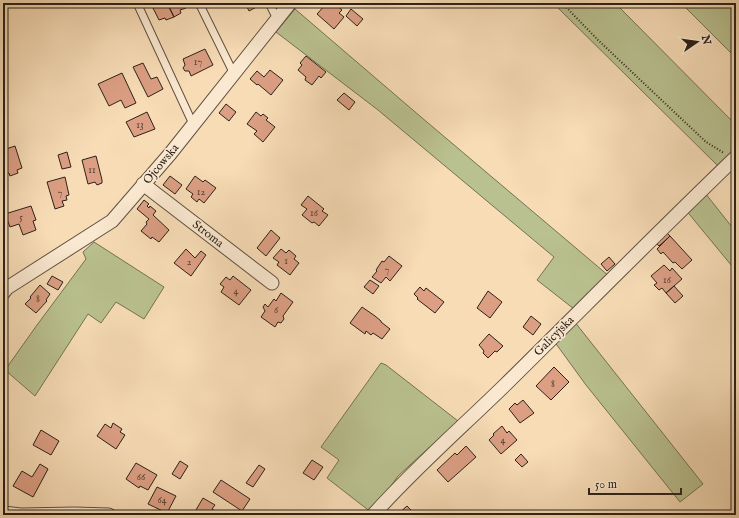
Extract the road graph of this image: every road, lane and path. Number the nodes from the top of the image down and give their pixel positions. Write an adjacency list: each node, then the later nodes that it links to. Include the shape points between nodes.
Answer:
1 (137, 3): 8 (lane)
2 (199, 3): 7 (lane)
3 (269, 3): 6 (lane)
4 (290, 3): 6 (street, Ojcowska)
5 (562, 3): 9 (path, via 706,142)
6 (277, 19): 7 (street, Ojcowska)
7 (234, 74): 8 (street, Ojcowska)
8 (194, 124): 10 (street, Ojcowska)
9 (735, 158): 15 (street, Galicyjska)
10 (143, 184): 11 (street, Stroma); 12 (street, Ojcowska, via 112,221)
11 (272, 283)
12 (3, 293)
13 (3, 513): 14 (street)
14 (109, 515)
15 (373, 515)

